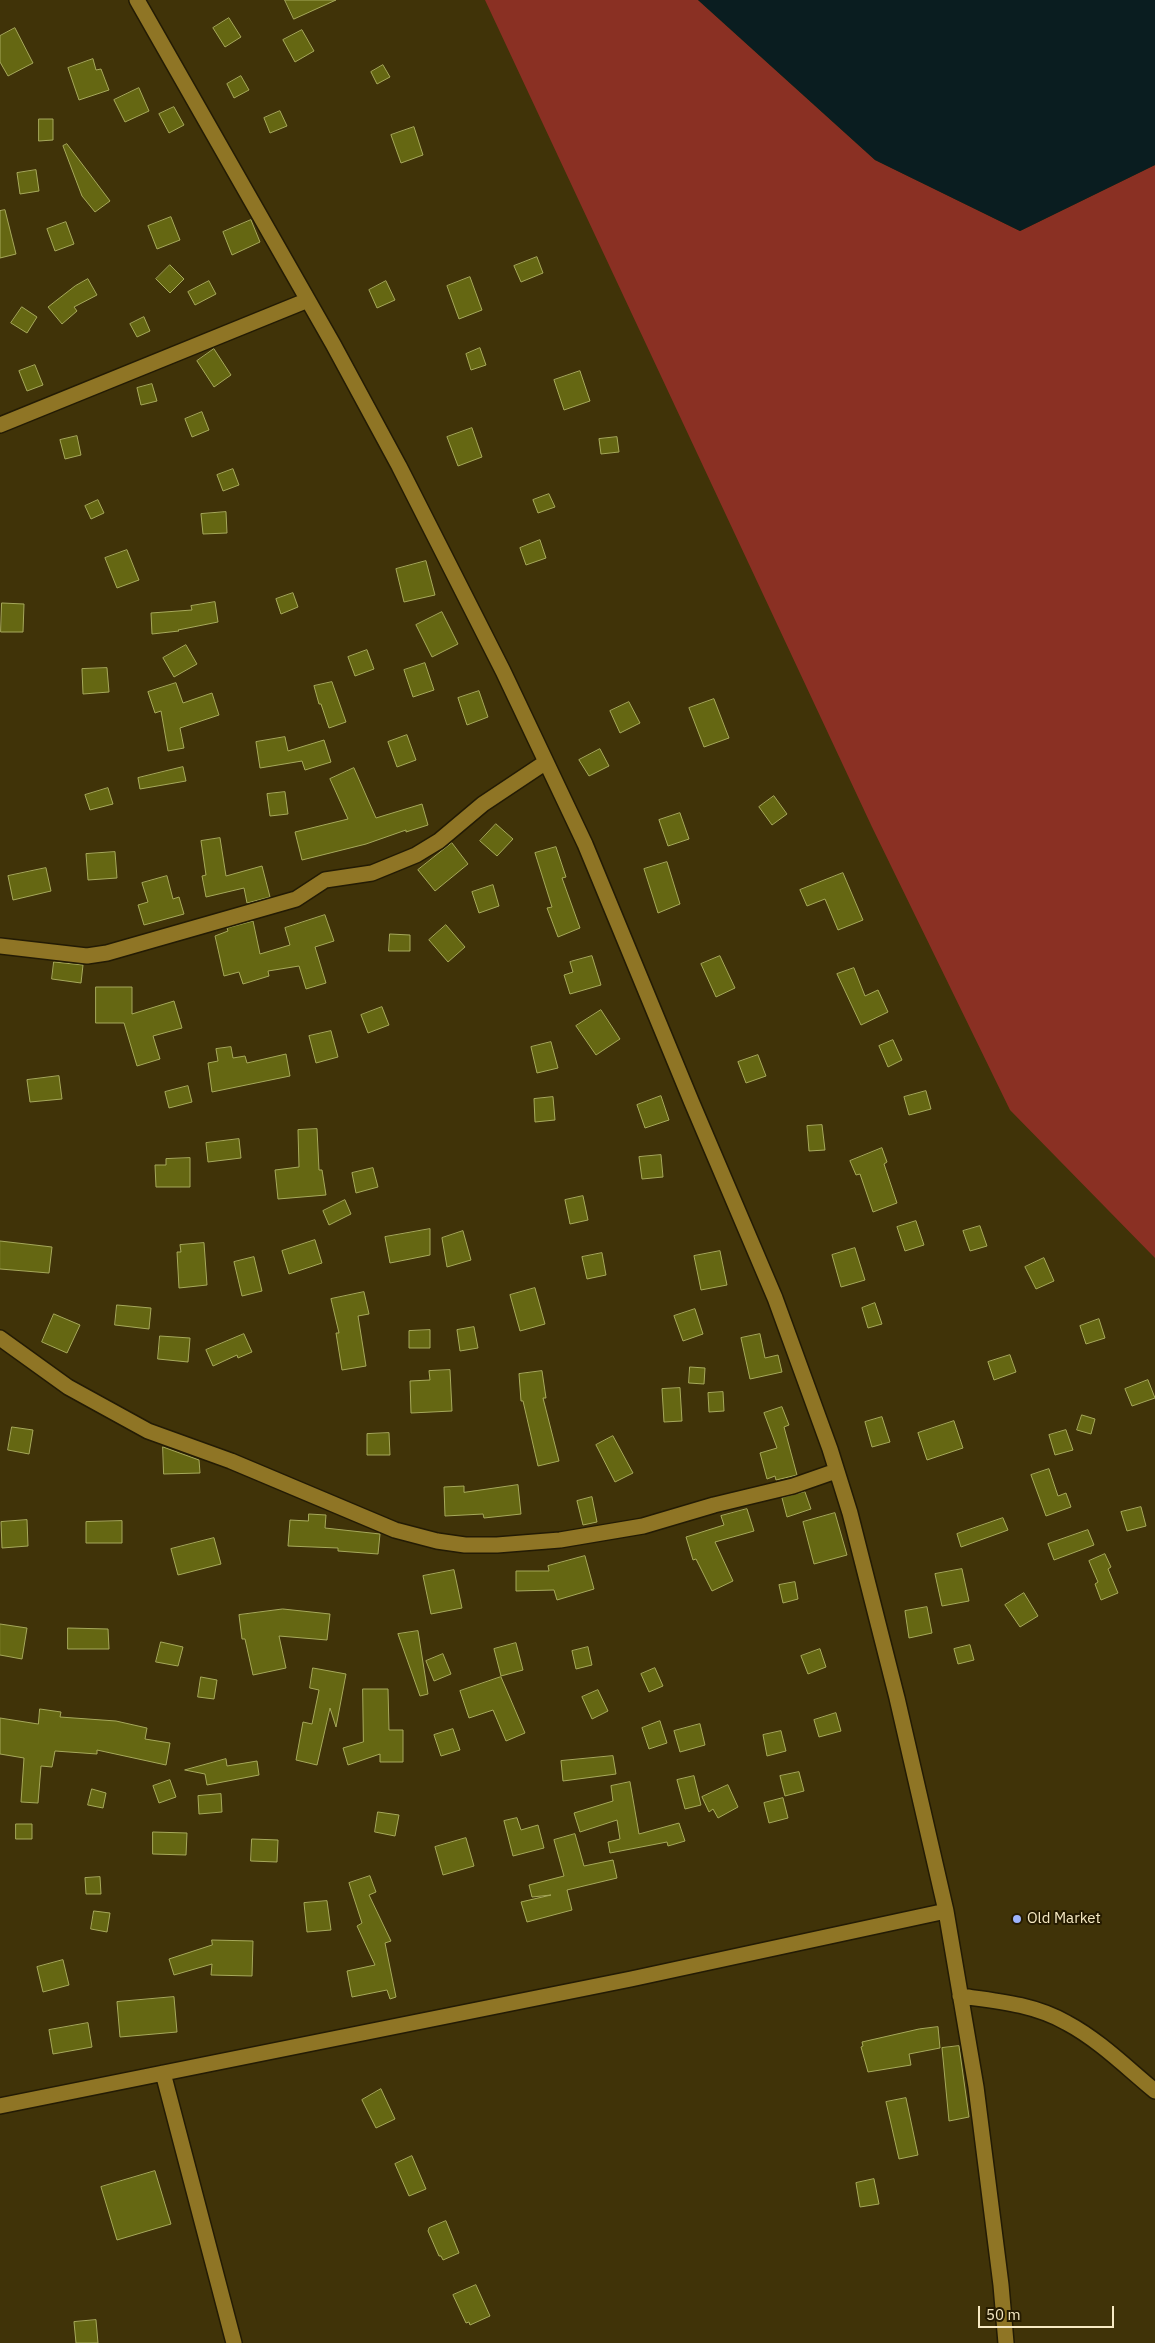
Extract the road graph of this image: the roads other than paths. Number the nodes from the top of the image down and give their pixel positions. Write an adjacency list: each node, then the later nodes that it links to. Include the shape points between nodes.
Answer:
1 (137, 0): 2 (street)
2 (308, 300): 3 (street); 4 (street, via 399,466)
3 (0, 425)
4 (546, 762): 5 (street, via 483,804 440,841 416,855 372,873 325,880 296,899 107,954 88,956); 7 (street, via 585,844 775,1298)
5 (0, 946)
6 (0, 1338): 7 (street, via 68,1387 148,1431 231,1461 395,1530 437,1541 497,1545 560,1540 643,1526 793,1486)
7 (836, 1471): 8 (street, via 850,1513 897,1698)
8 (946, 1911): 9 (street); 10 (street, via 631,1979)
9 (960, 1996): 11 (street, via 1027,2007 1067,2022); 14 (street, via 976,2087)
10 (162, 2073): 12 (street); 13 (street)
11 (1155, 2091)
12 (0, 2106)
13 (234, 2343)
14 (1006, 2343)

